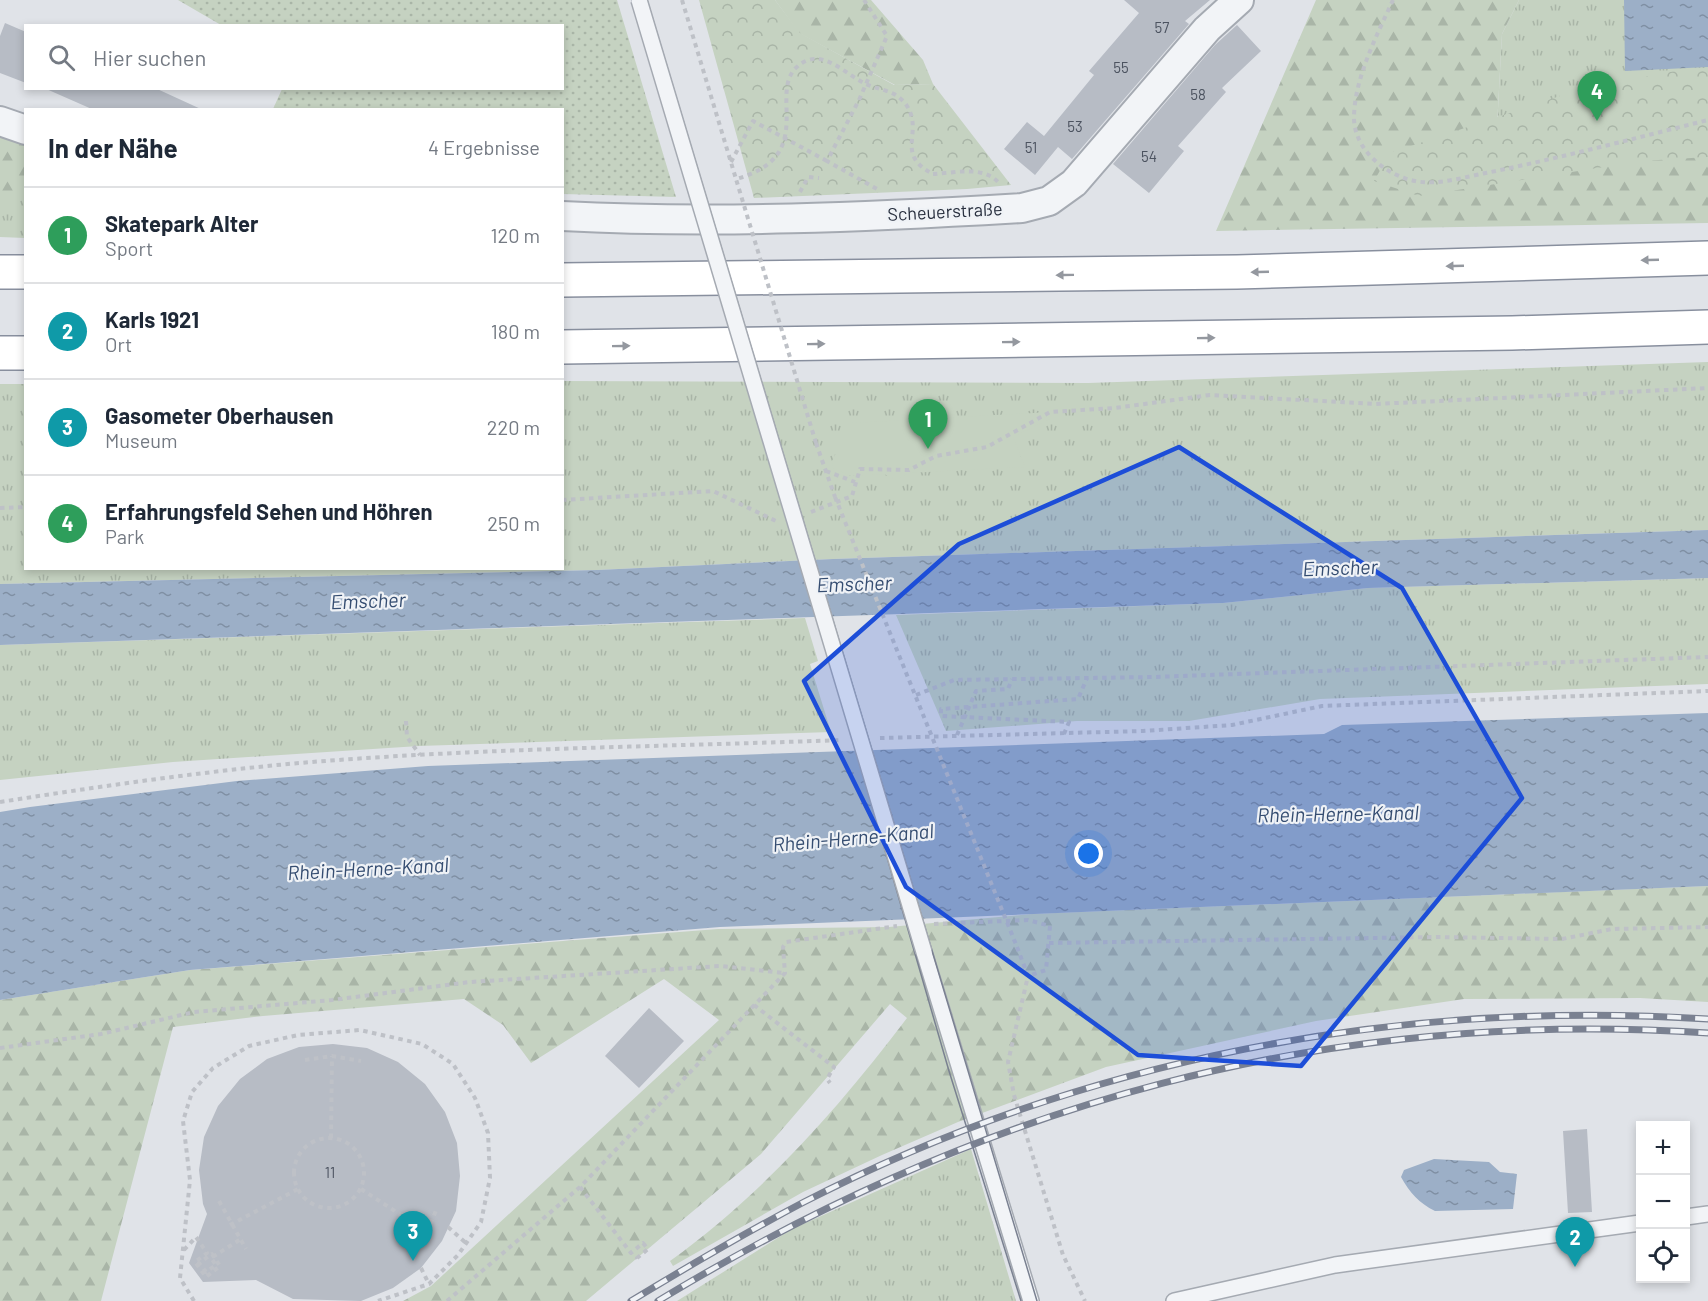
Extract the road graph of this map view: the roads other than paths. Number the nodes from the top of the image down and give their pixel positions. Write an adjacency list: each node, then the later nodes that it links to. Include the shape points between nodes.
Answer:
1 (639, 0): 17 (lane, bridge)
2 (1239, 0): 5 (street, Scheuerstraße, via 1207,29 1067,190 1049,201 1022,208 909,214 656,220)
3 (0, 121): 4 (street)
4 (24, 129)
5 (564, 216)
6 (1708, 258): 9 (highway, one-way to 9, via 1237,272)
7 (0, 272): 8 (highway)
8 (24, 272)
9 (564, 280)
10 (1708, 327): 11 (highway, one-way to 10)
11 (564, 347)
12 (0, 353): 13 (highway)
13 (24, 353)
14 (1708, 1214): 15 (lane)
15 (1690, 1216)
16 (1636, 1224): 18 (lane, via 1335,1265)
17 (1031, 1301)
18 (1174, 1301)

